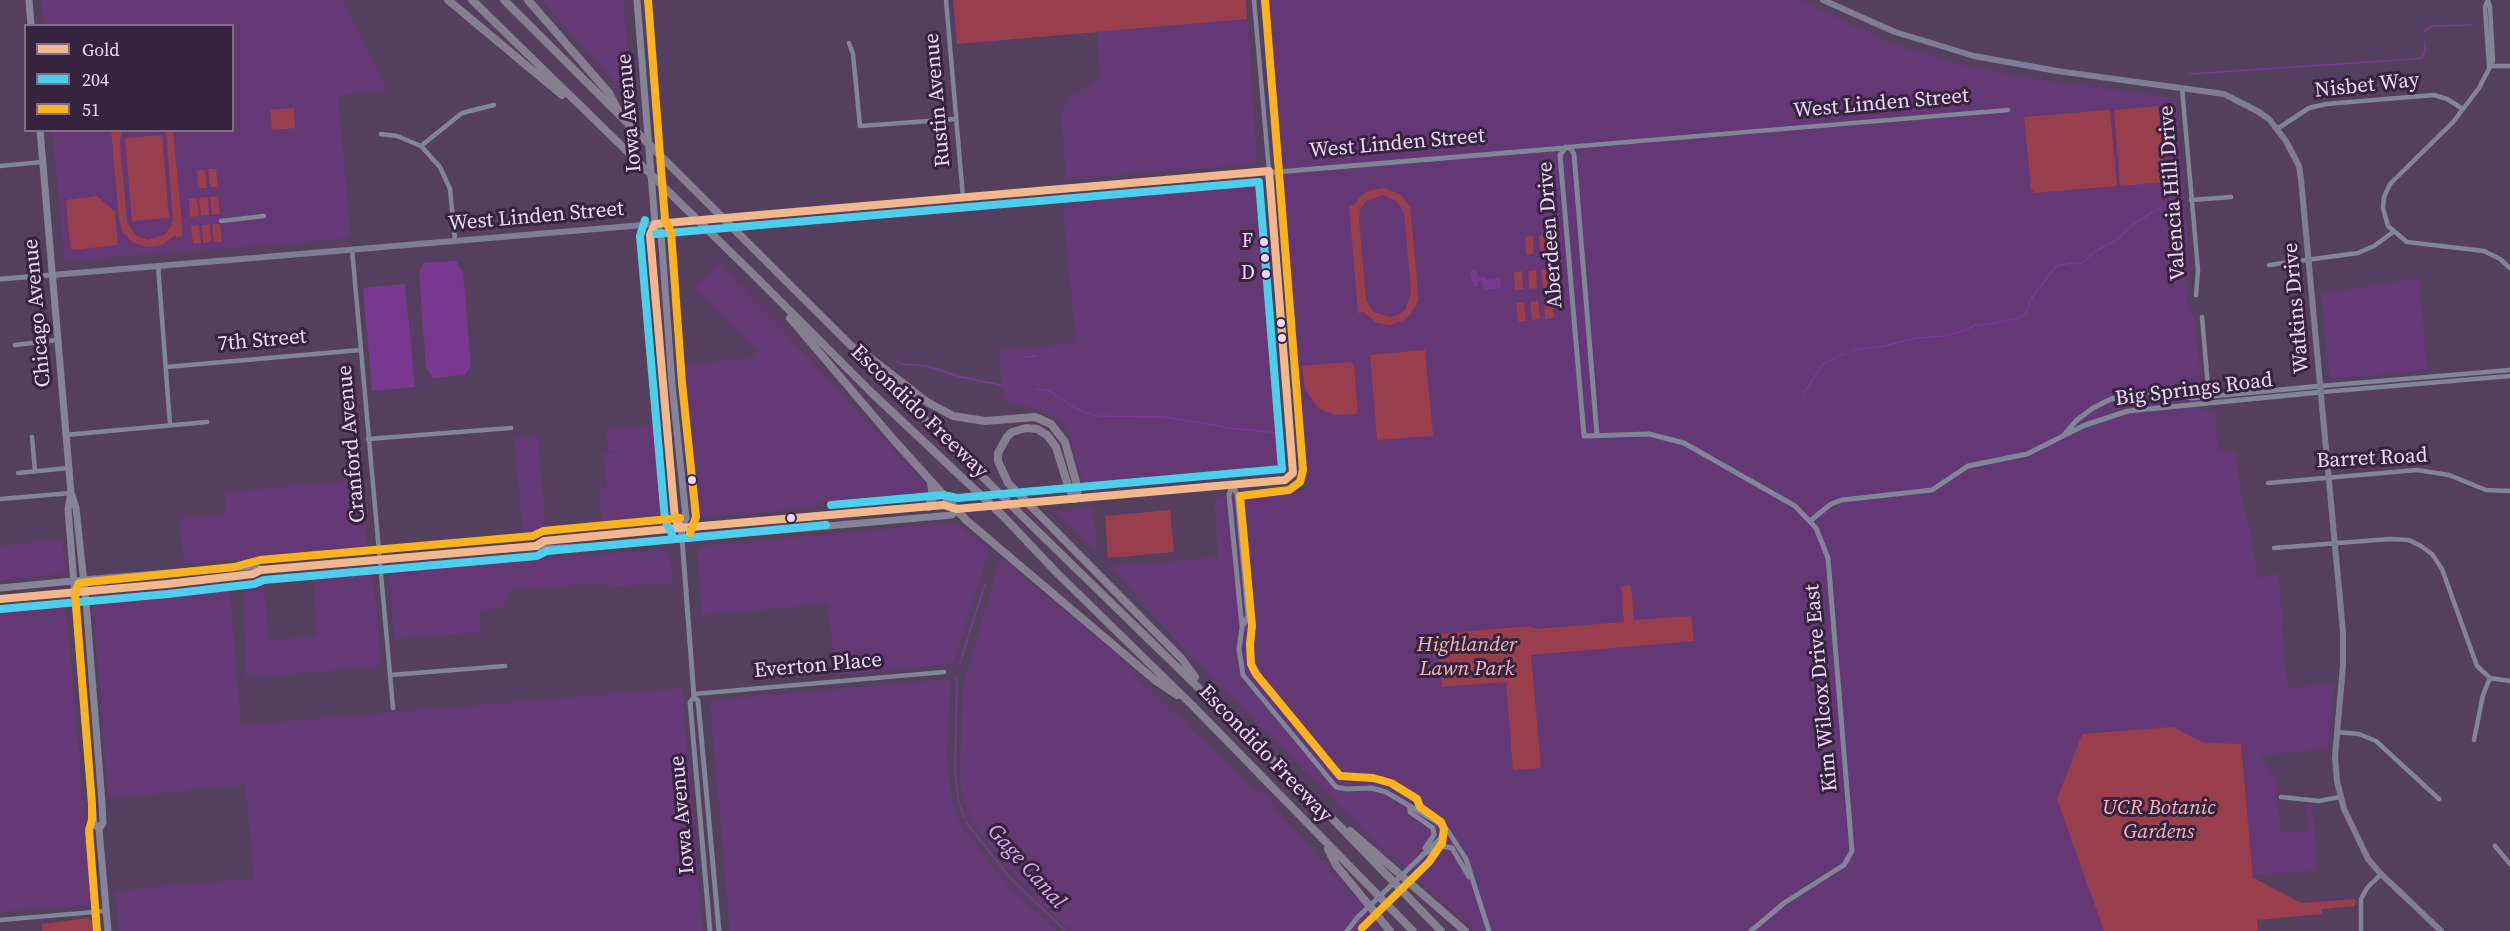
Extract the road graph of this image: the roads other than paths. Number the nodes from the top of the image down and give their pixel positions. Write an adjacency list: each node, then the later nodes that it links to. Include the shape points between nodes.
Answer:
1 (29, 0): 11 (main road)
2 (448, 0): 22 (highway)
3 (472, 0): 22 (highway, Escondido Freeway)
4 (504, 0): 19 (highway, Escondido Freeway)
5 (528, 0): 19 (highway, via 609,93)
6 (637, 0): 35 (main road, Iowa Avenue)
7 (946, 0): 20 (street, Rustin Avenue)
8 (1254, 0): 29 (street)
9 (1823, 0): 15 (main road, Watkins Drive, via 1895,32 1974,56)
10 (2488, 0): 13 (street, via 2494,56)
11 (31, 24)
12 (849, 43): 20 (street, via 860,126)
13 (2489, 66): 14 (street); 17 (street)
14 (2510, 66)
15 (2182, 88): 21 (main road, Watkins Drive, via 2212,91 2236,99 2259,112); 32 (street, Valencia Hill Drive)
16 (494, 105): 25 (street, via 462,112)
17 (2463, 109): 21 (street, Nisbet Way, via 2434,95 2326,104 2308,108); 36 (street, via 2390,184 2383,208)
18 (2008, 110): 26 (street, West Linden Street)
19 (622, 118): 48 (highway, Escondido Freeway)
20 (956, 119): 30 (street, Rustin Avenue)
21 (2277, 129): 39 (main road, Watkins Drive, via 2299,166)
22 (606, 131): 44 (highway, Escondido Freeway)
23 (40, 132): 27 (main road, Chicago Avenue)
24 (381, 134): 25 (street)
25 (421, 146): 37 (street, via 449,183)
26 (1566, 147): 29 (street, West Linden Street); 61 (street, Aberdeen Drive, via 1574,156); 61 (street, Aberdeen Drive, via 1560,155 1584,436)
27 (42, 162): 28 (street); 43 (main road, Chicago Avenue)
28 (0, 166)
29 (1269, 171): 30 (street, West Linden Street); 71 (street, via 1293,470 1285,480)
30 (963, 197): 35 (street, West Linden Street)
31 (2231, 197): 32 (street)
32 (2191, 200): 46 (street, Valencia Hill Drive, via 2198,270)
33 (264, 216): 34 (street)
34 (221, 220)
35 (655, 224): 37 (main road, West Linden Street); 81 (main road, Iowa Avenue, via 650,235 675,519); 81 (main road, Iowa Avenue, via 661,233 686,518)
36 (2393, 232): 39 (street, via 2367,250); 42 (street, via 2412,243 2484,251)
37 (455, 240): 38 (main road, West Linden Street)
38 (352, 249): 40 (main road, West Linden Street); 51 (street, Cranford Avenue)
39 (2311, 261): 41 (street); 55 (main road, Watkins Drive)
40 (158, 265): 43 (main road, West Linden Street); 52 (street)
41 (2269, 265)
42 (2510, 268)
43 (52, 274): 45 (street, West Linden Street); 49 (main road, Chicago Avenue)
44 (755, 276): 69 (highway); 105 (highway, Escondido Freeway)
45 (0, 279)
46 (2196, 295)
47 (2202, 317): 56 (street)
48 (836, 332): 75 (highway, via 946,413 985,422 1035,417 1051,424 1065,442 1078,489); 103 (highway, Escondido Freeway)
49 (57, 340): 50 (street); 60 (main road, Chicago Avenue)
50 (15, 345)
51 (360, 350): 52 (street, 7th Street); 64 (street, Cranford Avenue)
52 (166, 367): 58 (street)
53 (2510, 370): 55 (street, Big Springs Road)
54 (2510, 376): 55 (street, Big Springs Road)
55 (2321, 389): 56 (street, Big Springs Road); 68 (main road, Watkins Drive)
56 (2209, 400): 62 (street, Big Springs Road, via 2128,411); 62 (street, Big Springs Road, via 2152,391 2122,396 2085,414)
57 (207, 422): 58 (street)
58 (170, 425): 60 (street)
59 (511, 428): 64 (street)
60 (65, 435): 65 (main road, Chicago Avenue)
61 (1597, 435): 80 (street, via 1649,434 1684,443 1789,502)
62 (2064, 435): 80 (street, Big Springs Road, via 2027,454 1968,466 1932,490 1842,500)
63 (32, 437): 66 (street)
64 (368, 439): 88 (street, Cranford Avenue)
65 (68, 468): 66 (street); 73 (main road, Chicago Avenue)
66 (35, 471): 67 (street)
67 (18, 473)
68 (2329, 478): 70 (street, Barret Road); 72 (street, Barret Road, via 2431,471 2486,490); 84 (main road, Watkins Drive)
69 (931, 482): 77 (highway, via 933,498); 79 (highway)
70 (2268, 483)
71 (1232, 485): 75 (street); 112 (street, via 1229,495 1243,675 1330,781 1341,788 1375,789)
72 (2510, 491)
73 (71, 493): 74 (street); 91 (main road, Chicago Avenue, via 68,509); 92 (main road, Chicago Avenue)
74 (0, 499)
75 (1075, 499): 76 (main road); 103 (highway, via 1056,447 1047,435 1026,428 1012,432 1002,443 998,453 1000,469 1016,491 1182,659)
76 (1033, 502)
77 (928, 507): 79 (main road); 81 (main road)
78 (977, 507): 79 (main road)
79 (956, 508): 83 (main road, via 952,515); 105 (highway, via 983,536 1156,681)
80 (1810, 521): 133 (street, Kim Wilcox Drive East, via 1822,541 1829,567 1851,856)
81 (681, 528): 82 (main road); 83 (main road, Iowa Avenue)
82 (602, 536): 85 (main road); 86 (main road)
83 (682, 538): 86 (main road); 104 (street, Iowa Avenue)
84 (2335, 542): 87 (street); 101 (street, via 2400,539 2428,550 2442,569 2474,660); 107 (main road, Watkins Drive, via 2344,648)
85 (536, 546): 86 (main road); 88 (main road)
86 (571, 548)
87 (2274, 548)
88 (379, 559): 90 (main road); 100 (street, Cranford Avenue)
89 (238, 568): 90 (main road, via 255,566); 92 (main road); 93 (main road, via 203,574)
90 (261, 570): 93 (main road)
91 (73, 580): 92 (main road); 94 (main road); 95 (main road, Chicago Avenue)
92 (83, 580): 96 (main road, Chicago Avenue)
93 (200, 580): 96 (main road)
94 (0, 588)
95 (74, 592): 96 (main road); 97 (main road); 113 (main road, Chicago Avenue, via 94,823)
96 (85, 592): 113 (main road, Chicago Avenue, via 103,823)
97 (0, 599)
98 (505, 666): 100 (street)
99 (944, 672): 104 (street, Everton Place)
100 (390, 675): 106 (street, Cranford Avenue)
101 (2490, 678): 102 (street); 108 (street, via 2482,695)
102 (2510, 681)
103 (1205, 693): 119 (highway, Escondido Freeway)
104 (694, 695): 125 (street, Iowa Avenue, via 690,702); 126 (street, Iowa Avenue, via 698,701)
105 (1192, 705): 115 (highway, Escondido Freeway)
106 (393, 708)
107 (2337, 732): 110 (main road, Watkins Drive, via 2335,757); 111 (street, via 2376,741)
108 (2474, 740)
109 (2281, 797): 110 (street, via 2319,801)
110 (2340, 797): 120 (main road, Watkins Drive, via 2361,847)
111 (2439, 799)
112 (1410, 807): 114 (street); 117 (street, via 1410,812 1434,830)
113 (99, 830): 122 (main road, Chicago Avenue)
114 (1448, 831): 117 (street); 121 (street, via 1462,851)
115 (1323, 841): 128 (highway, via 1336,865); 129 (highway, Escondido Freeway)
116 (2495, 846): 118 (street)
117 (1421, 855): 121 (street, via 1442,846 1452,848); 127 (street)
118 (2510, 864)
119 (1388, 870): 130 (highway, Escondido Freeway, via 1404,893); 131 (highway, via 1412,885)
120 (2380, 874): 134 (street, via 2361,899); 135 (main road, Watkins Drive)
121 (1474, 886): 132 (street)
122 (106, 911): 123 (street); 124 (main road, Chicago Avenue)
123 (0, 920)
124 (108, 931)
125 (710, 931)
126 (719, 931)
127 (1347, 931)
128 (1390, 931)
129 (1413, 931)
130 (1441, 931)
131 (1465, 931)
132 (1489, 931)
133 (1751, 931)
134 (2361, 931)
135 (2441, 931)

